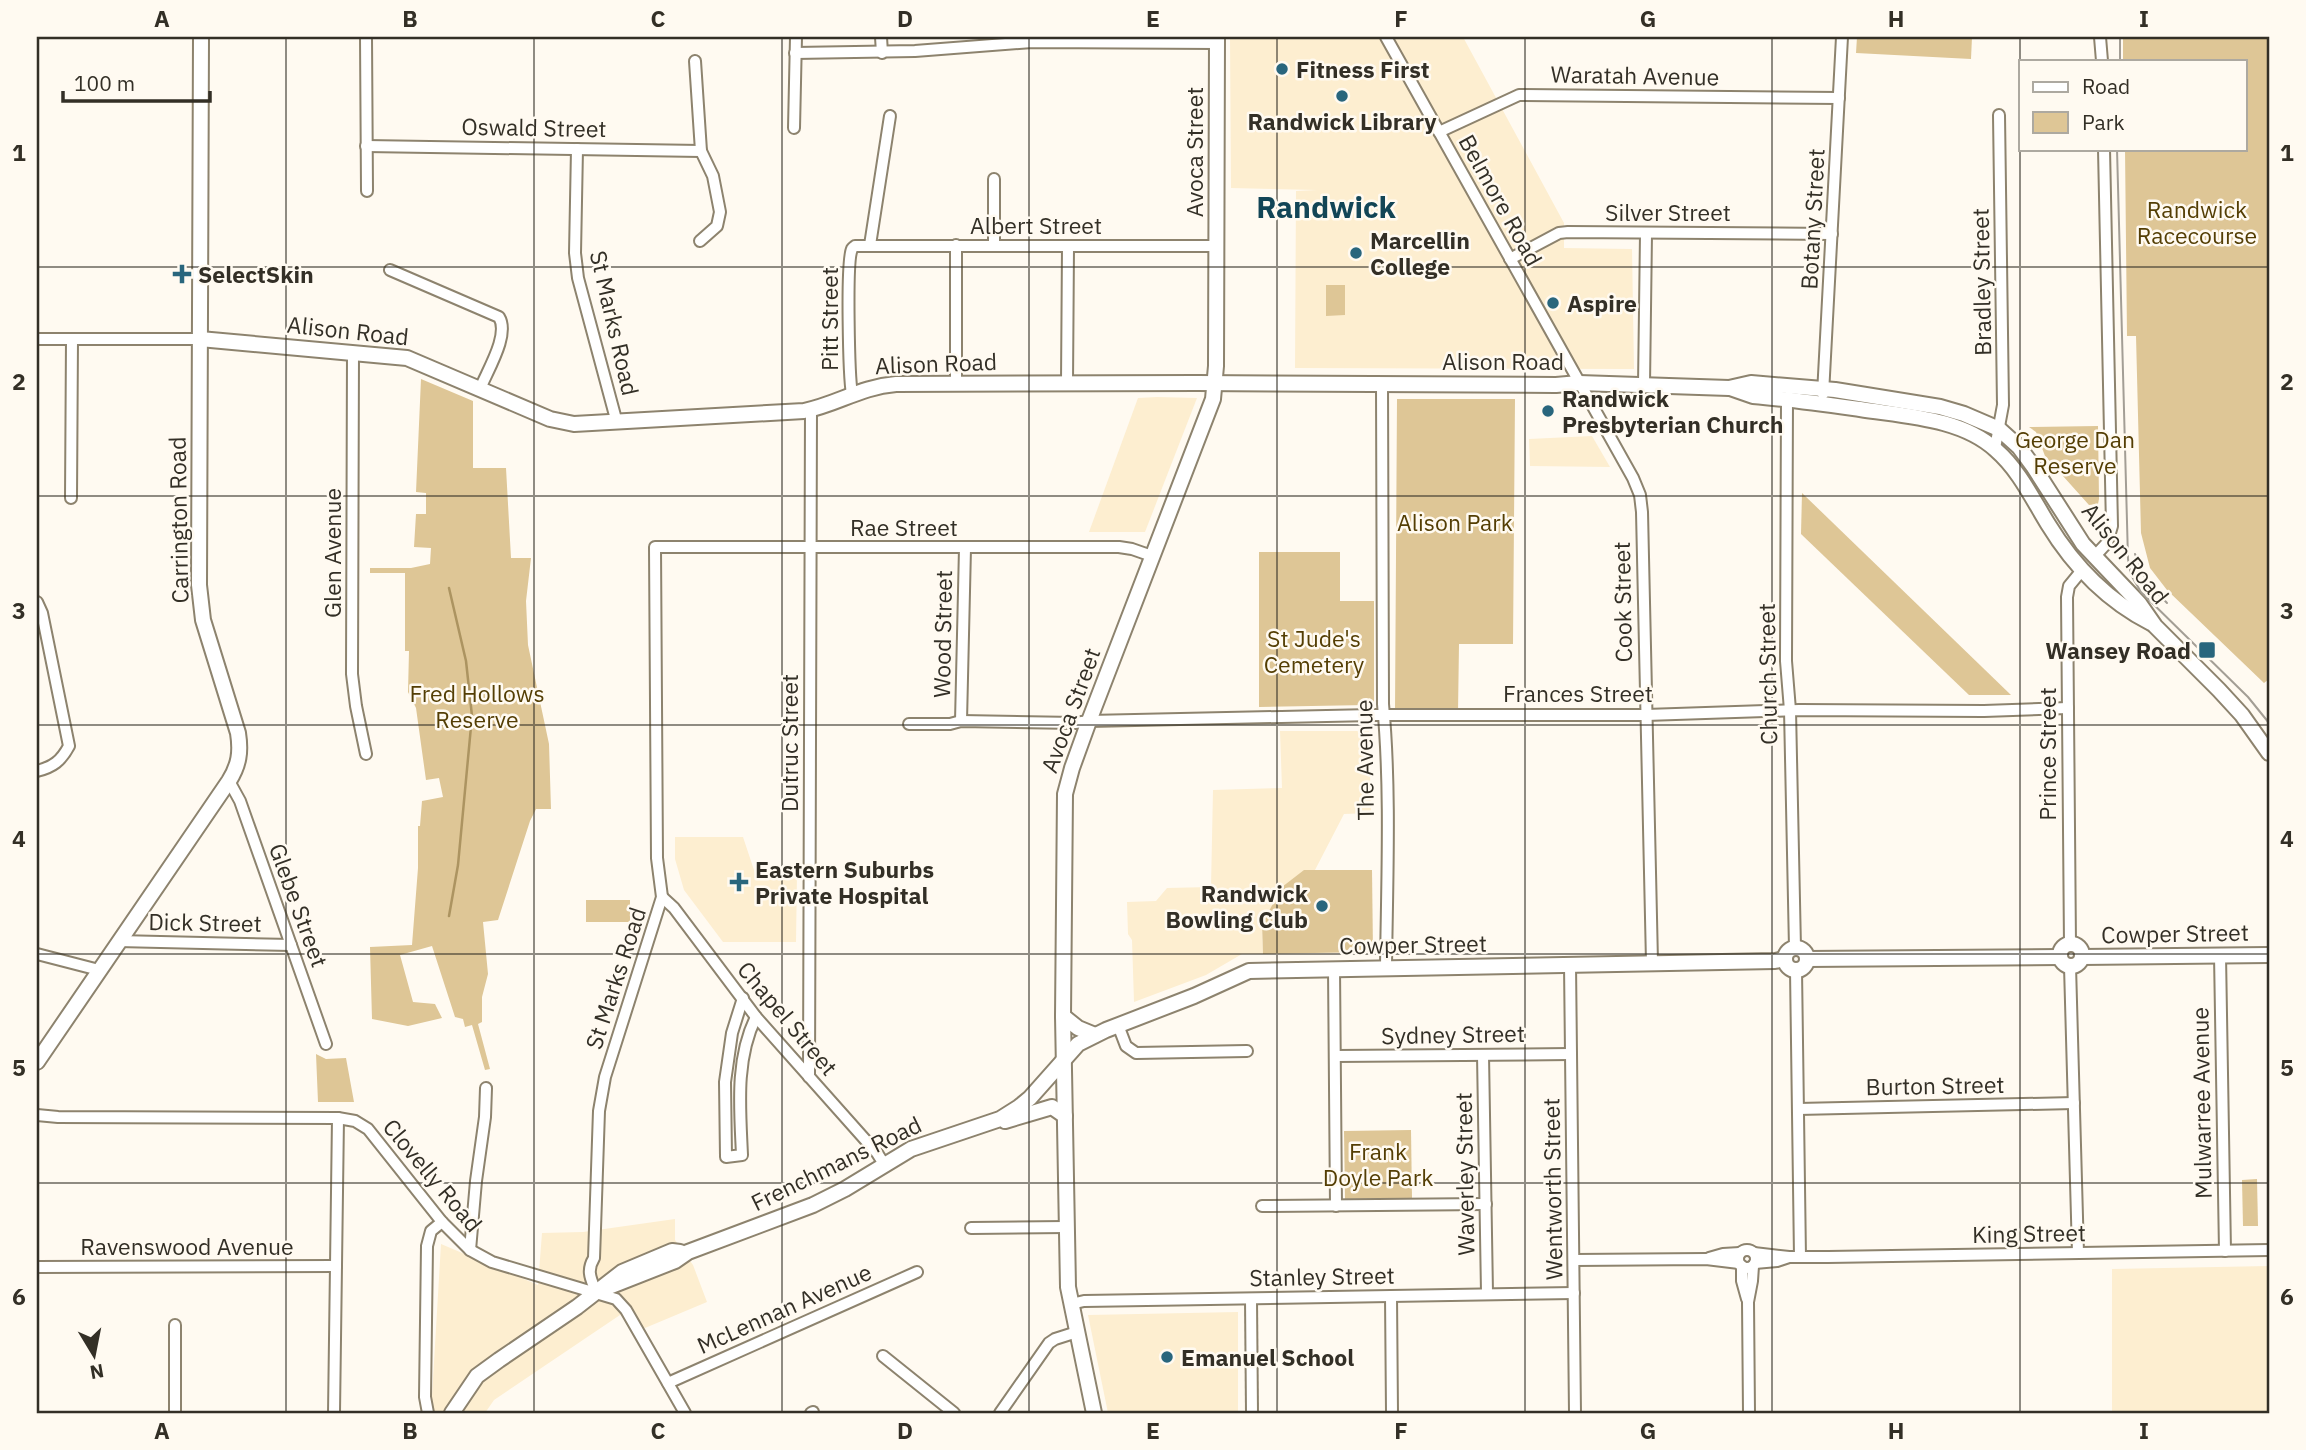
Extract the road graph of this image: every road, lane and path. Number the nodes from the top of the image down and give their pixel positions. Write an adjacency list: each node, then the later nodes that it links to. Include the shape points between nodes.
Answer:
1 (201, 37): 37 (main road, Carrington Road)
2 (366, 37): 18 (street)
3 (796, 37): 9 (street)
4 (881, 37): 10 (street)
5 (1386, 37): 17 (street, Belmore Road)
6 (1842, 37): 13 (street, Botany Street)
7 (2100, 37): 11 (street)
8 (1217, 40): 10 (street, via 1032,43); 31 (main road, Avoca Street)
9 (795, 53): 10 (street); 16 (street)
10 (882, 53)
11 (2102, 60)
12 (695, 61): 21 (street)
13 (1839, 98): 17 (street, Waratah Avenue, via 1519,95); 25 (street, Botany Street)
14 (1999, 115): 53 (street, Bradley Street, via 2003,405)
15 (891, 116): 27 (street)
16 (794, 128)
17 (1439, 132): 33 (street, Belmore Road)
18 (366, 146): 19 (street, Oswald Street); 23 (street)
19 (577, 149): 21 (street, Oswald Street); 52 (street, St Marks Road, via 578,278)
20 (2104, 150): 60 (street, via 2112,529)
21 (701, 151): 26 (street, via 713,176 720,212 717,226)
22 (994, 179): 30 (street)
23 (367, 191)
24 (1646, 234): 25 (street, Silver Street); 33 (street, Silver Street, via 1559,233); 44 (street)
25 (1832, 234): 46 (street, Botany Street)
26 (700, 241)
27 (870, 245): 28 (street, Albert Street); 29 (street, Albert Street)
28 (956, 245): 30 (street, Albert Street); 39 (street)
29 (855, 246): 48 (street, Pitt Street, via 850,274)
30 (994, 246): 32 (street, Albert Street)
31 (1216, 246): 32 (street, Albert Street); 41 (main road, Avoca Street)
32 (1068, 247): 40 (street)
33 (1510, 259): 42 (street, Belmore Road)
34 (390, 270): 47 (street, via 499,317 502,337)
35 (37, 339): 36 (street, Alison Road)
36 (72, 339): 37 (street, Alison Road); 55 (street)
37 (200, 339): 38 (main road, Alison Road); 74 (main road, Carrington Road, via 199,585 203,620 240,742 239,761)
38 (353, 352): 47 (main road, Alison Road, via 416,360); 72 (street, Glen Avenue, via 352,674)
39 (957, 383): 40 (main road, Alison Road); 48 (main road, Alison Road, via 880,385)
40 (1067, 383): 41 (main road, Alison Road)
41 (1215, 383): 43 (main road, Alison Road); 59 (main road, Avoca Street, via 1213,399)
42 (1579, 383): 43 (main road, Alison Road); 44 (main road, Alison Road); 66 (street, Cook Street, via 1641,501)
43 (1382, 384): 67 (street, The Avenue)
44 (1644, 385): 45 (main road, Alison Road)
45 (1729, 388): 46 (main road, Alison Road, via 1751,383); 49 (main road, Alison Road)
46 (1824, 388): 50 (street, Botany Street); 53 (main road, Alison Road, via 1940,407)
47 (480, 389): 52 (main road, Alison Road, via 561,422)
48 (852, 394): 51 (main road, Alison Road)
49 (1787, 399): 50 (main road, Alison Road); 65 (street, Church Street, via 1786,661)
50 (1823, 404): 54 (main road, Alison Road, via 1952,426)
51 (811, 409): 52 (main road, Alison Road); 57 (street, Dutruc Street)
52 (617, 423)
53 (1998, 429): 54 (street, Bradley Street); 60 (main road, Alison Road, via 2019,447)
54 (1995, 448): 61 (main road, Alison Road, via 2013,466 2049,526)
55 (71, 498)
56 (655, 547): 57 (street, Rae Street); 75 (street, St Marks Road, via 657,858)
57 (811, 548): 58 (street, Rae Street); 102 (street, Dutruc Street)
58 (965, 548): 59 (street, Rae Street, via 1119,547); 68 (street, Wood Street)
59 (1152, 556): 69 (main road, Avoca Street)
60 (2094, 557): 61 (main road); 63 (main road, Alison Road)
61 (2083, 569): 63 (main road, Alison Road, via 2131,613); 64 (street, Prince Street, via 2067,595)
62 (37, 602): 73 (street, via 69,746 62,758)
63 (2155, 626): 71 (main road, Alison Road, via 2234,706)
64 (2068, 708): 65 (street, Frances Street); 77 (street, Prince Street)
65 (1790, 710): 66 (street, Frances Street); 80 (street, Church Street)
66 (1646, 715): 67 (street, Frances Street); 84 (street, Cook Street)
67 (1384, 716): 69 (street, Frances Street); 87 (street, The Avenue)
68 (961, 721): 69 (street, Frances Street); 70 (street, Frances Street)
69 (1089, 721): 91 (main road, Avoca Street, via 1065,794)
70 (909, 724)
71 (2269, 753)
72 (366, 754)
73 (37, 771)
74 (229, 781): 76 (main road, Carrington Road); 78 (street, Glebe Street)
75 (662, 897): 90 (street, Chapel Street); 127 (street, St Marks Road, via 605,1077 599,1111 594,1258 589,1273)
76 (118, 941): 78 (street, Dick Street); 89 (main road, Carrington Road)
77 (2070, 944): 83 (main road, via 2079,948)
78 (291, 945): 95 (street, Glebe Street)
79 (37, 954): 89 (street)
80 (1790, 954): 84 (main road, Cowper Street, via 1775,961); 86 (main road, via 1803,951)
81 (2220, 955): 82 (main road, Cowper Street); 83 (main road, Cowper Street); 119 (street, Mulwarree Avenue)
82 (2269, 955)
83 (2071, 960): 86 (main road, Cowper Street); 104 (street)
84 (1652, 962): 85 (main road, Cowper Street)
85 (1570, 964): 87 (main road, Cowper Street); 97 (street, Wentworth Street)
86 (1802, 965): 105 (street)
87 (1386, 967): 88 (main road, Cowper Street)
88 (1334, 968): 93 (main road, Cowper Street, via 1255,970); 99 (street)
89 (99, 970): 101 (main road, Carrington Road)
90 (743, 998): 92 (street, Chapel Street); 92 (street, via 725,1082 726,1157 742,1155 742,1060)
91 (1063, 1016): 94 (main road); 100 (main road, Avoca Street)
92 (756, 1017): 102 (street, Chapel Street)
93 (1118, 1025): 94 (main road, Cowper Street); 96 (street, via 1126,1046 1136,1053)
94 (1095, 1035): 100 (main road, Cowper Street)
95 (327, 1044)
96 (1247, 1051)
97 (1571, 1054): 98 (street, Sydney Street); 122 (street, Wentworth Street)
98 (1483, 1055): 99 (street, Sydney Street); 111 (street, Waverley Street)
99 (1336, 1056): 113 (street)
100 (1064, 1059): 107 (main road, Avoca Street); 109 (main road, Frenchmans Road, via 1019,1107)
101 (37, 1062)
102 (809, 1077): 110 (street, Chapel Street)
103 (486, 1088): 118 (street)
104 (2074, 1103): 105 (street, Burton Street); 120 (street)
105 (1798, 1109): 121 (street)
106 (37, 1115): 108 (street, Clovelly Road)
107 (1065, 1116): 109 (main road, via 1052,1107); 115 (main road, Avoca Street)
108 (338, 1118): 114 (street, Clovelly Road, via 368,1129); 125 (street)
109 (983, 1125): 110 (main road, Frenchmans Road, via 911,1149)
110 (884, 1164): 127 (main road, Frenchmans Road, via 813,1205)
111 (1486, 1204): 113 (street); 128 (street, Waverley Street)
112 (1262, 1206): 113 (street)
113 (1336, 1206)
114 (442, 1222): 118 (street, Clovelly Road); 140 (street, via 431,1231 426,1246)
115 (1066, 1227): 116 (street); 132 (main road, Avoca Street)
116 (971, 1228)
117 (2269, 1250): 119 (street, King Street)
118 (470, 1251): 127 (street, Clovelly Road, via 492,1262)
119 (2225, 1251): 120 (street, King Street)
120 (2078, 1253): 121 (street, King Street)
121 (1795, 1257): 123 (street, King Street)
122 (1574, 1260): 123 (street, King Street); 129 (street, Wentworth Street)
123 (1747, 1261): 148 (street, via 1752,1281 1748,1302)
124 (37, 1266): 125 (street, Ravenswood Avenue)
125 (336, 1266): 139 (street)
126 (917, 1272): 136 (street, McLennan Avenue)
127 (596, 1292): 136 (street, Clovelly Road, via 616,1299 626,1310); 137 (main road, Frenchmans Road, via 477,1376)
128 (1487, 1293): 129 (street, Stanley Street); 130 (street, Stanley Street)
129 (1574, 1293): 147 (street, Wentworth Street)
130 (1391, 1296): 131 (street, Stanley Street); 146 (street)
131 (1251, 1299): 132 (street, Stanley Street); 145 (street)
132 (1071, 1304): 134 (main road, Avoca Street)
133 (175, 1325): 138 (street)
134 (1077, 1332): 143 (street, via 1049,1343); 144 (main road, Avoca Street)
135 (883, 1356): 142 (street)
136 (668, 1382): 141 (street, Clovelly Road)
137 (456, 1412)
138 (175, 1413)
139 (334, 1413)
140 (428, 1413)
141 (685, 1413)
142 (954, 1413)
143 (1000, 1413)
144 (1094, 1413)
145 (1252, 1413)
146 (1392, 1413)
147 (1575, 1413)
148 (1749, 1413)

